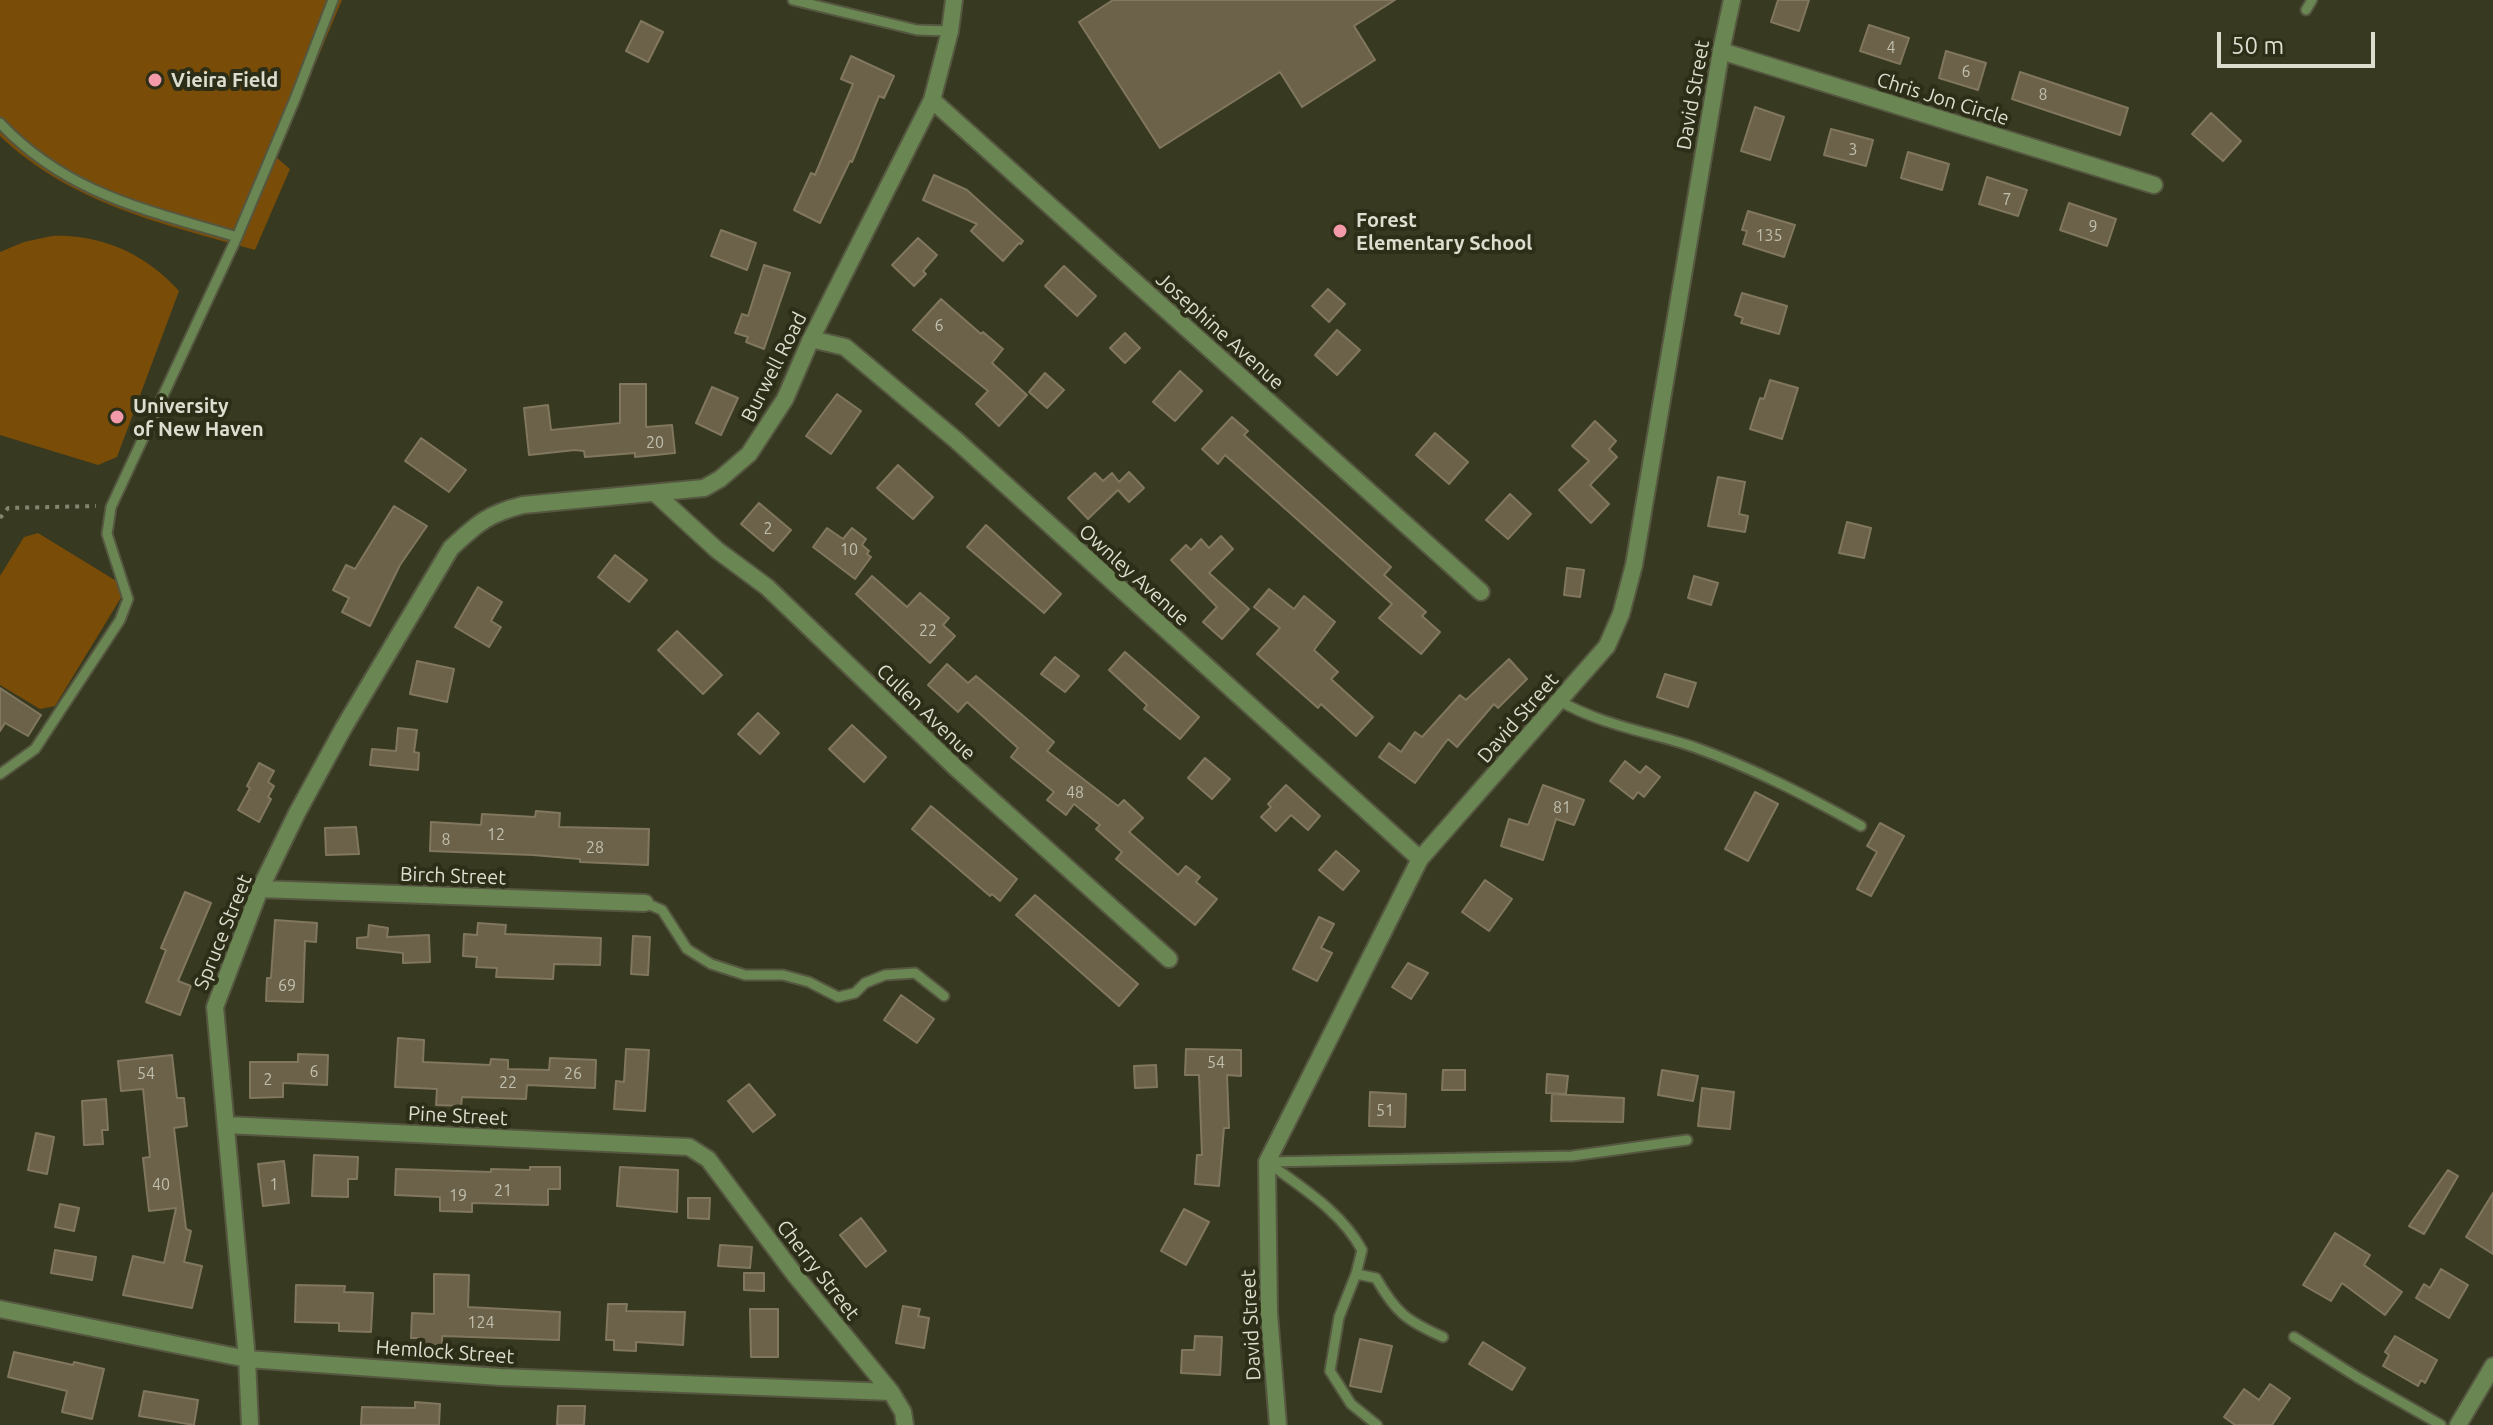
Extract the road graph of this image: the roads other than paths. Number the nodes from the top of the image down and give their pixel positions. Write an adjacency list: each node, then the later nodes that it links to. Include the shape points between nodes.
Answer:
1 (333, 0): 12 (lane)
2 (793, 0): 7 (lane, via 917,30)
3 (954, 0): 7 (street, Burwell Road)
4 (1732, 0): 8 (street, David Street)
5 (2312, 0): 6 (lane)
6 (2306, 10)
7 (950, 31): 9 (street, Burwell Road)
8 (1721, 51): 11 (street, Chris Jon Circle); 17 (street, David Street, via 1634,565 1607,646)
9 (932, 100): 13 (street, Burwell Road); 16 (street, Josephine Avenue)
10 (0, 123): 12 (lane, via 25,149 101,194)
11 (2154, 185)
12 (237, 237): 18 (lane, via 111,507 107,534 128,599 120,620 35,749)
13 (811, 339): 14 (street, Burwell Road, via 778,412 738,465 704,488); 20 (street, Ownley Avenue, via 845,347 956,440)
14 (656, 494): 15 (street, Burwell Road, via 494,512); 23 (street, Cullen Avenue, via 767,587 955,767)
15 (451, 548): 21 (street, Spruce Street, via 344,727)
16 (1481, 592)
17 (1560, 701): 19 (lane, via 1582,713 1716,755 1794,788); 20 (street, David Street)
18 (0, 774)
19 (1861, 826)
20 (1420, 859): 28 (street, David Street)
21 (260, 889): 22 (street, Birch Street); 25 (street, Spruce Street, via 215,1007)
22 (645, 903): 24 (lane, via 662,910 687,949 745,975 783,975 838,997 885,975 915,973)
23 (1169, 959)
24 (944, 996)
25 (226, 1125): 27 (street, Pine Street); 33 (street, Spruce Street)
26 (1687, 1140): 28 (lane, via 1572,1156)
27 (689, 1147): 35 (street, Cherry Street, via 708,1159)
28 (1267, 1162): 29 (lane, via 1351,1230 1362,1250); 38 (street, David Street, via 1269,1313)
29 (1356, 1274): 31 (lane, via 1376,1278 1410,1322); 39 (lane, via 1339,1317 1330,1371 1351,1404)
30 (0, 1309): 33 (street, Hemlock Street)
31 (1443, 1337)
32 (2294, 1337): 40 (lane)
33 (247, 1359): 35 (street, Hemlock Street, via 500,1377); 36 (street, Spruce Street)
34 (2493, 1366): 41 (street)
35 (891, 1392): 37 (street, Cherry Street)
36 (250, 1425)
37 (905, 1425)
38 (1278, 1425)
39 (1377, 1425)
40 (2441, 1425)
41 (2458, 1425)

